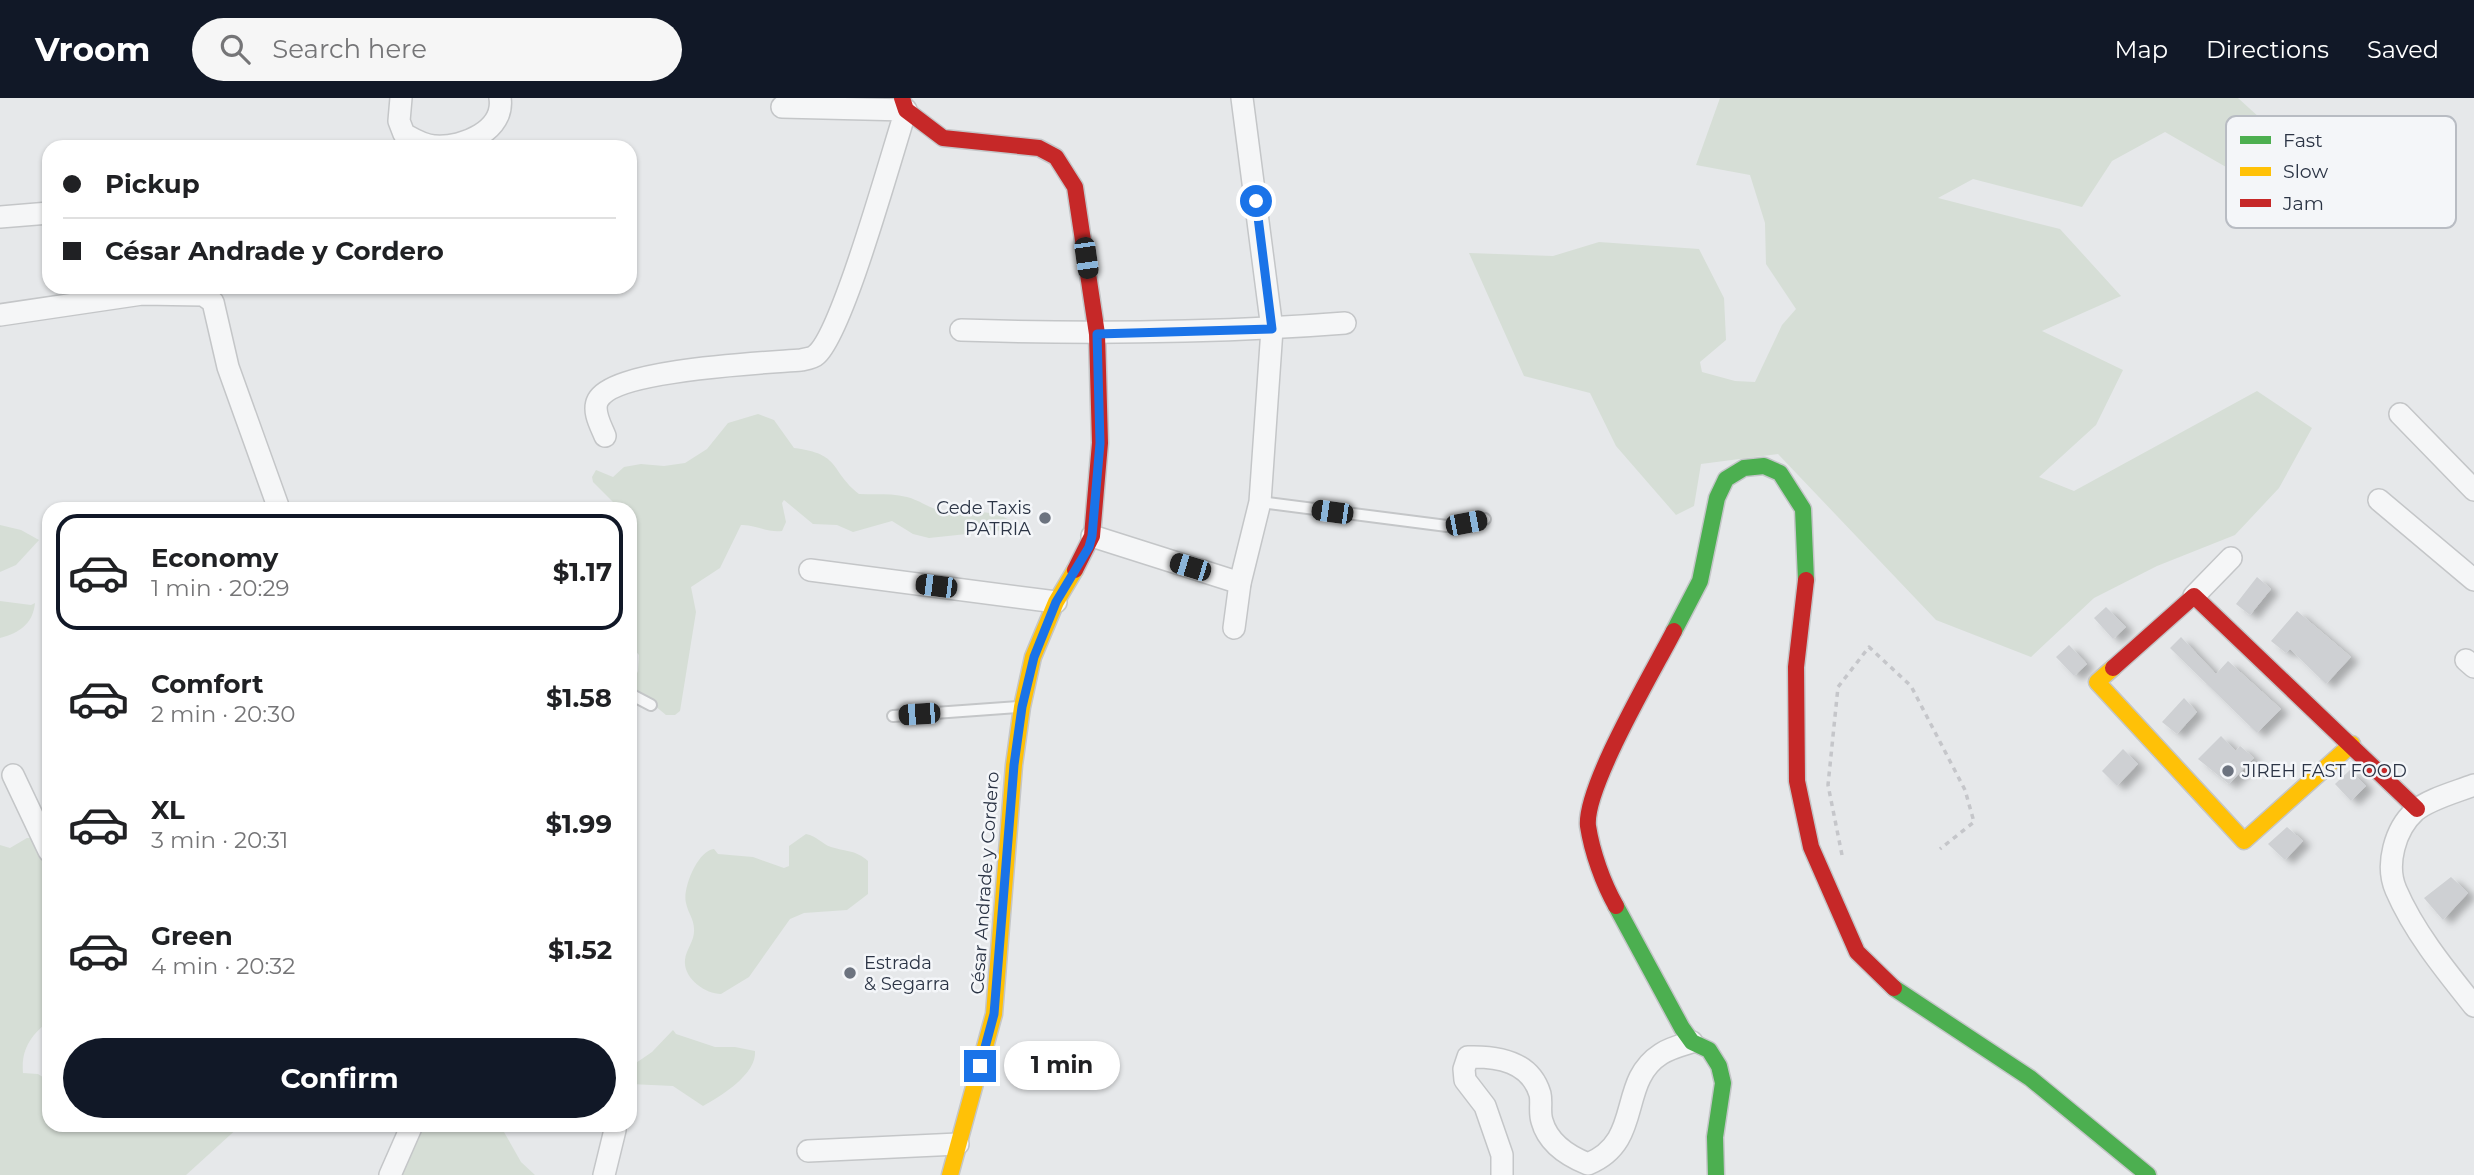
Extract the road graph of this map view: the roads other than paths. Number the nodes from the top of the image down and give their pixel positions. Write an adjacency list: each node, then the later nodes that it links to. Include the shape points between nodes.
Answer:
1 (401, 98): 6 (street, via 399,121 404,134)
2 (500, 98): 7 (street, via 502,111 495,124)
3 (1242, 98): 14 (street)
4 (904, 104): 5 (street); 16 (street, César Andrade y Cordero, via 943,138 1039,148 1056,157 1075,187); 18 (street, via 859,257 830,335 816,355 668,371 612,387 598,400 595,411)
5 (782, 107)
6 (420, 140)
7 (465, 140)
8 (42, 214): 9 (street)
9 (0, 217)
10 (119, 294): 12 (street)
11 (191, 294): 21 (street, via 213,302 228,367)
12 (0, 315)
13 (1345, 323): 14 (street)
14 (1272, 329): 16 (street); 22 (street)
15 (961, 330): 16 (street)
16 (1097, 334): 24 (street, César Andrade y Cordero, via 1100,443)
17 (2400, 415): 19 (street)
18 (605, 436)
19 (2474, 491)
20 (2379, 500): 27 (street)
21 (276, 502)
22 (1260, 502): 23 (lane, via 1447,526); 28 (street)
23 (1485, 519)
24 (1092, 536): 28 (street); 30 (street, César Andrade y Cordero)
25 (2231, 558): 29 (street)
26 (810, 570): 30 (street)
27 (2474, 580)
28 (1240, 583): 31 (street)
29 (2194, 596): 36 (street); 36 (street, via 2097,682 2245,841)
30 (1056, 602): 34 (street, César Andrade y Cordero, via 1034,657)
31 (1234, 628)
32 (637, 698): 33 (lane)
33 (651, 705)
34 (1022, 707): 35 (lane); 45 (street, César Andrade y Cordero, via 994,1014)
35 (893, 716)
36 (2352, 744): 39 (street)
37 (13, 775): 40 (street)
38 (2474, 785): 39 (street)
39 (2417, 809): 41 (street, via 2400,828 2392,858 2395,888 2446,972)
40 (42, 836)
41 (2474, 1006)
42 (1692, 1042): 50 (street, via 1660,1054 1639,1078 1625,1131 1602,1158 1588,1164 1569,1156 1554,1142 1542,1123 1540,1095 1518,1066 1505,1058 1468,1057 1465,1080 1485,1106 1502,1155); 51 (street, via 1709,1050 1723,1083 1715,1137); 52 (street, via 1606,889 1588,824 1593,789 1700,581 1717,498 1726,479 1744,468 1764,466 1780,473 1803,509 1805,576 1796,667 1797,781 1811,846 1857,953 1903,997 2030,1078)
43 (409, 1132): 47 (street)
44 (615, 1132): 48 (street)
45 (958, 1144): 46 (street); 49 (street, César Andrade y Cordero)
46 (808, 1151)
47 (390, 1175)
48 (604, 1175)
49 (950, 1175)
50 (1502, 1175)
51 (1716, 1175)
52 (2148, 1175)

